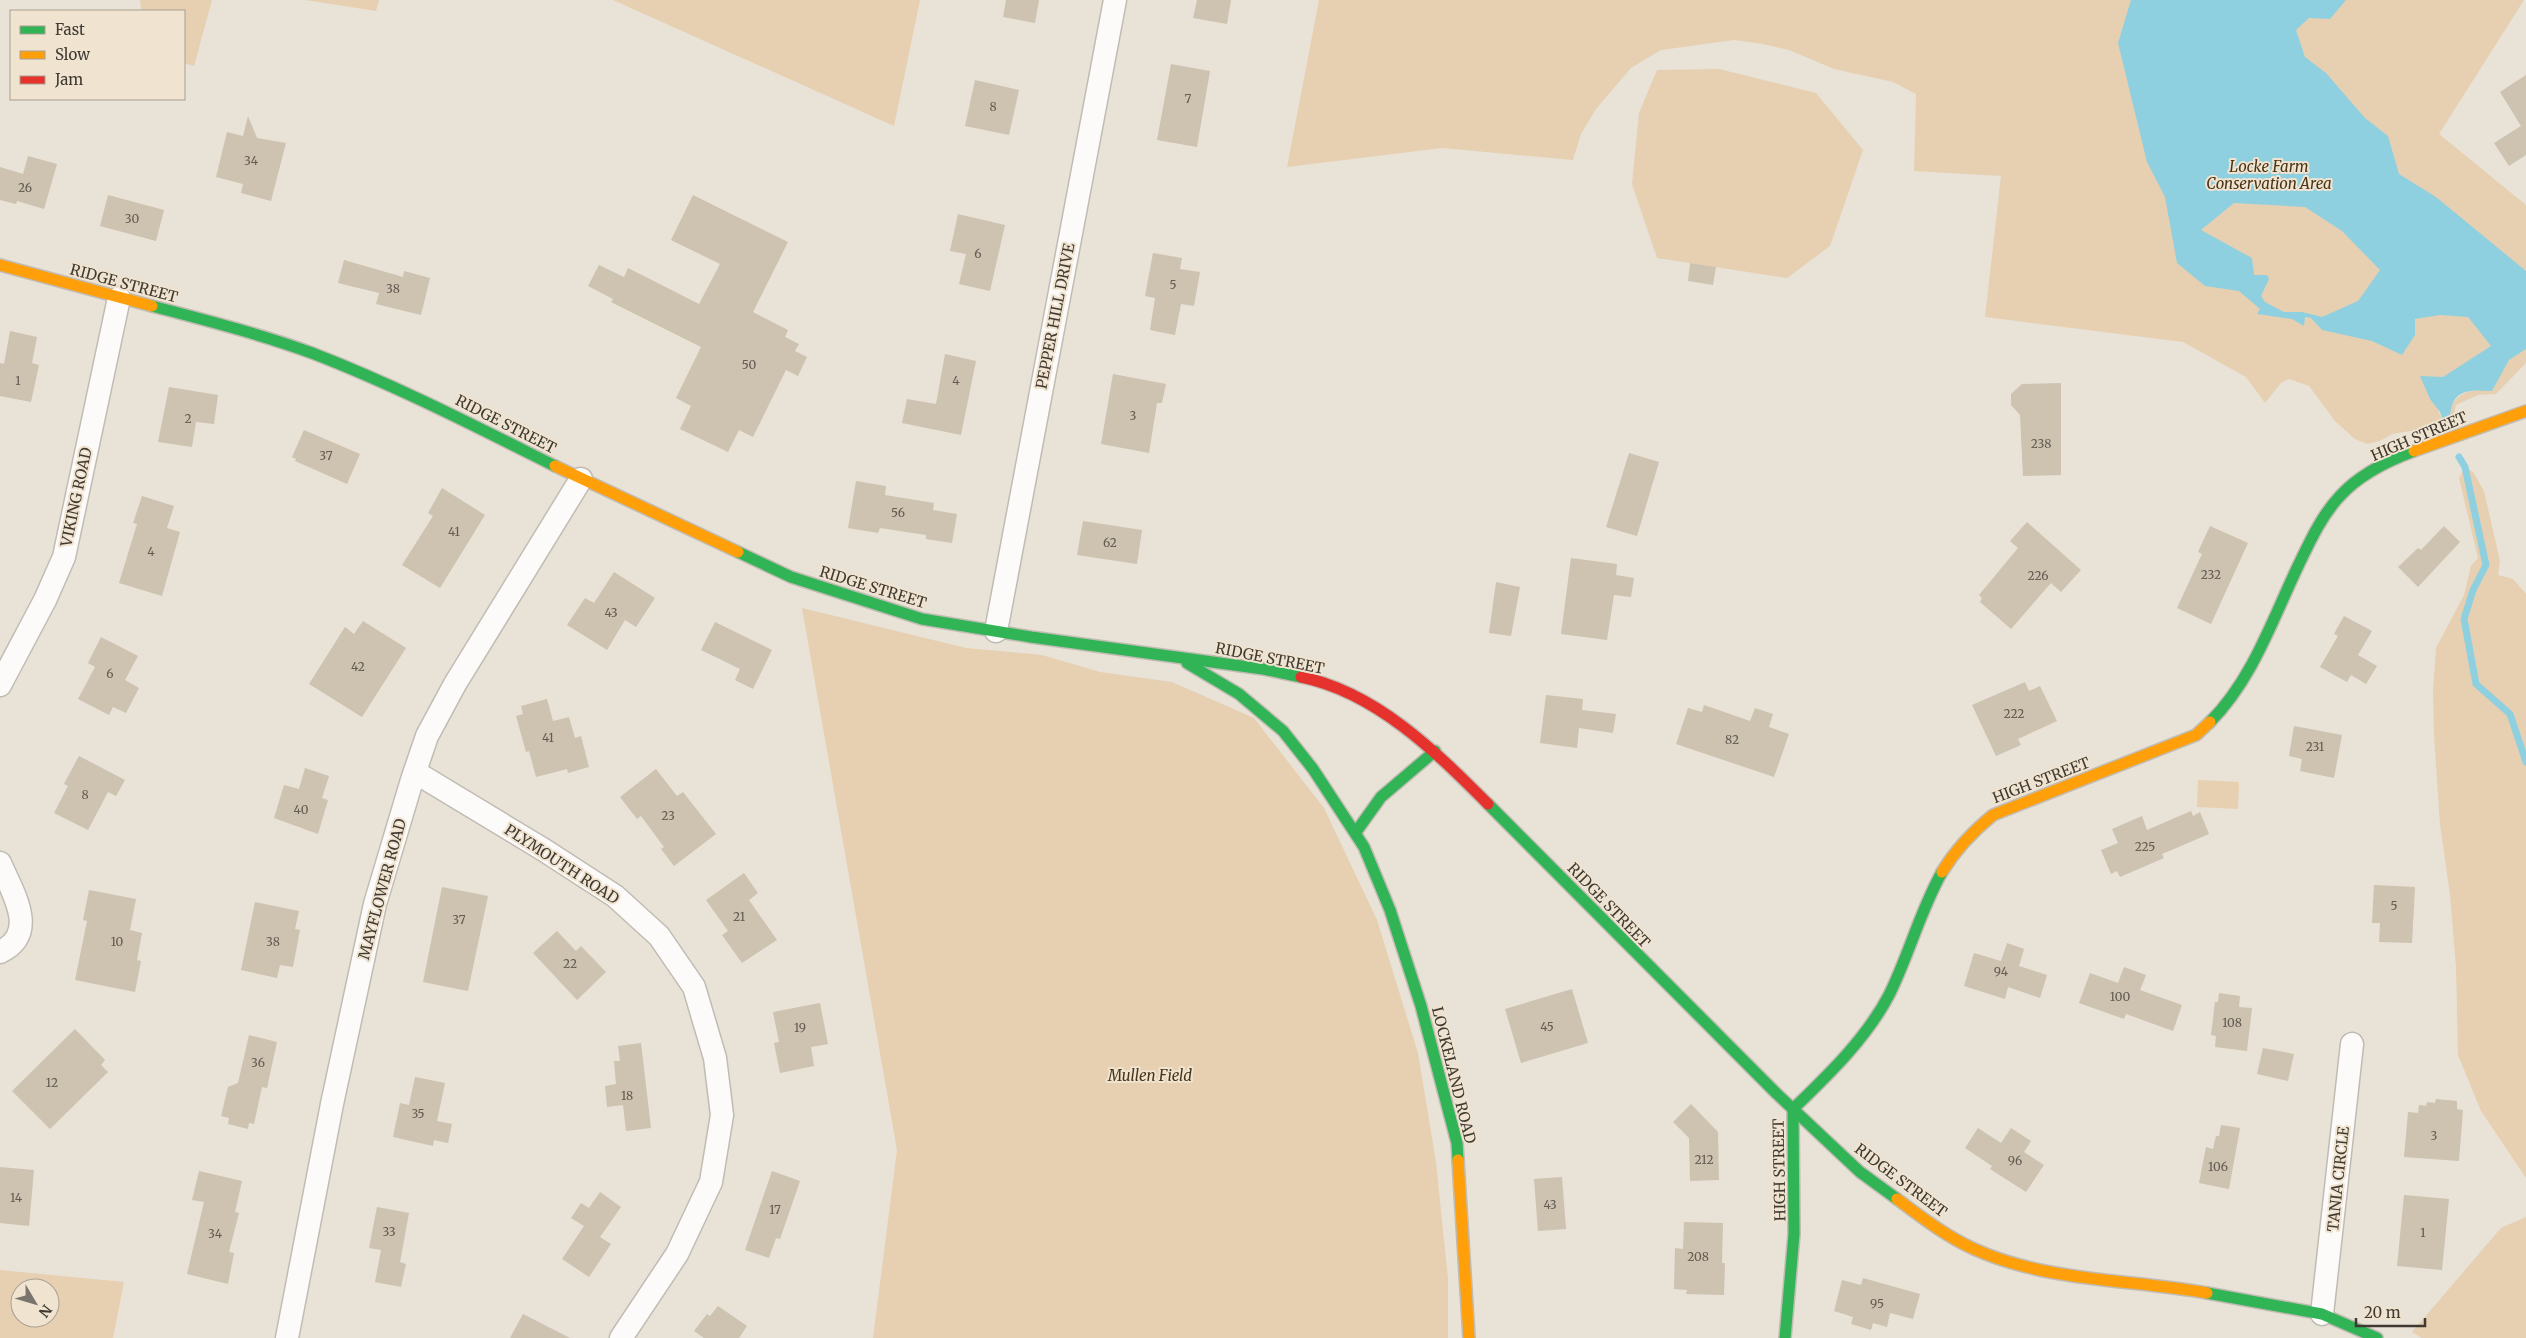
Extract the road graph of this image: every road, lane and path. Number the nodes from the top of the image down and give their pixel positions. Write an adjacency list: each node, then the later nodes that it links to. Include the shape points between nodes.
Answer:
1 (1115, 0): 6 (street, PEPPER HILL DRIVE)
2 (0, 265): 3 (street, RIDGE STREET)
3 (118, 298): 5 (street, RIDGE STREET, via 216,323 311,353 433,405); 8 (street, VIKING ROAD, via 64,557)
4 (2526, 411): 15 (street, HIGH STREET, via 2404,456 2365,476 2347,490 2318,527 2247,674 2210,724 2196,735 2004,810 1984,821 1955,848 1941,872 1888,996 1844,1059)
5 (580, 479): 6 (street, RIDGE STREET, via 791,577 922,619); 10 (street, MAYFLOWER ROAD, via 455,684 427,736)
6 (996, 631): 7 (street, RIDGE STREET)
7 (1175, 656): 9 (street, RIDGE STREET, via 1308,678 1340,689 1368,703); 11 (street, LOCKELAND ROAD, via 1239,694 1283,731)
8 (0, 685)
9 (1435, 751): 11 (street, via 1377,799); 15 (street, RIDGE STREET)
10 (415, 772): 17 (street, MAYFLOWER ROAD, via 375,904); 18 (street, PLYMOUTH ROAD, via 615,896 659,936 694,987 715,1058 722,1115 712,1182 677,1254)
11 (1356, 832): 19 (street, LOCKELAND ROAD, via 1390,910 1421,1006 1457,1142)
12 (0, 863): 13 (street, via 18,902 22,924 10,947)
13 (0, 952)
14 (2352, 1044): 16 (street, TANIA CIRCLE)
15 (1793, 1108): 16 (street, RIDGE STREET, via 1860,1172 1974,1249 2028,1267 2073,1276 2192,1290); 20 (street, HIGH STREET, via 1794,1234)
16 (2322, 1314): 21 (street, RIDGE STREET)
17 (287, 1338)
18 (621, 1338)
19 (1469, 1338)
20 (1785, 1338)
21 (2377, 1338)

